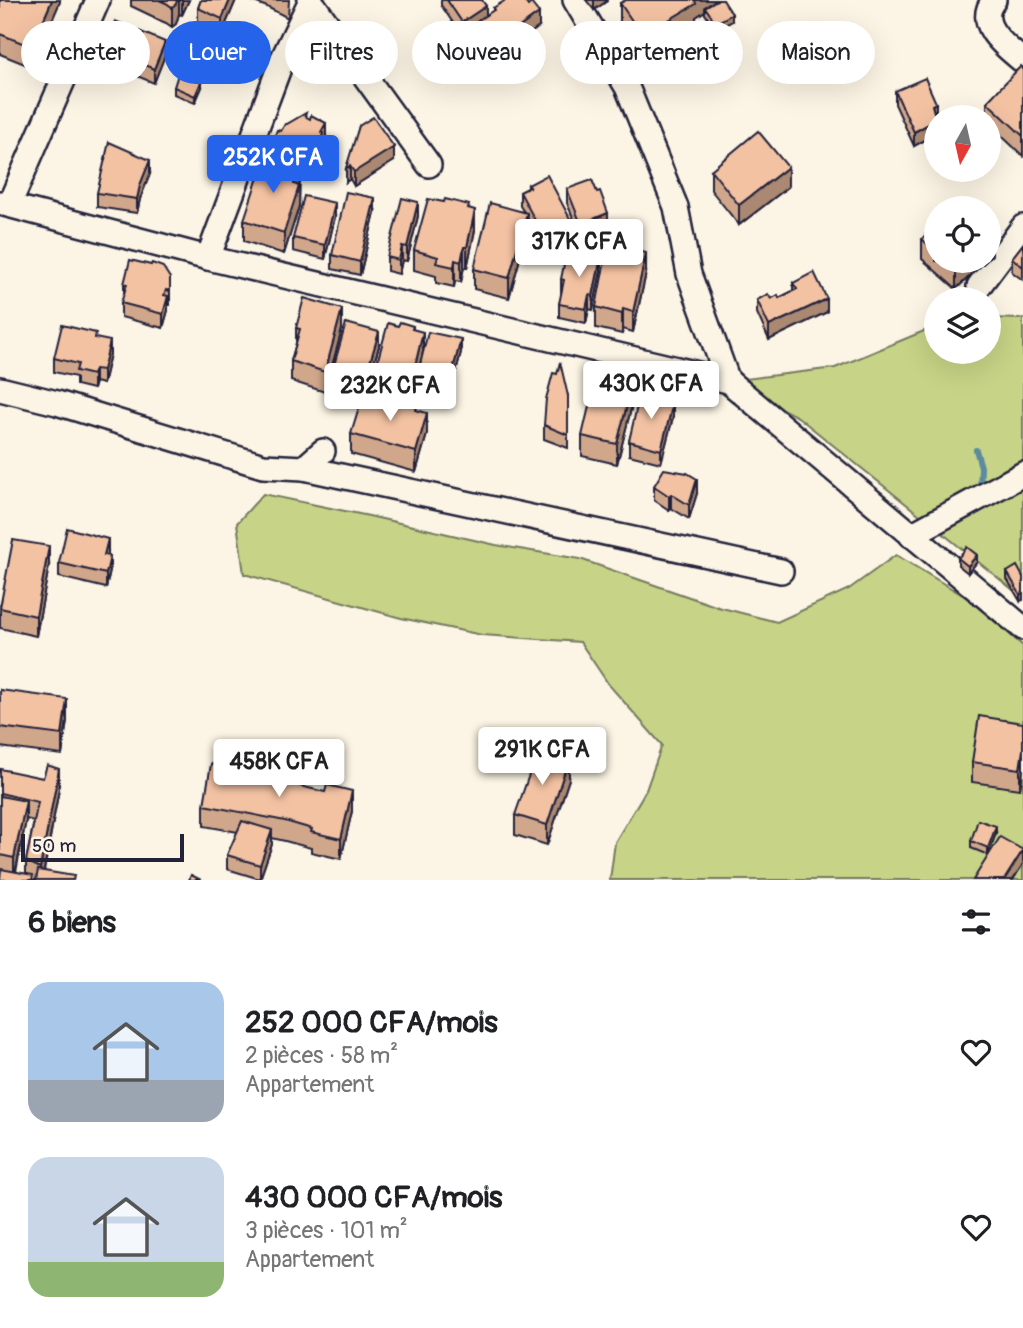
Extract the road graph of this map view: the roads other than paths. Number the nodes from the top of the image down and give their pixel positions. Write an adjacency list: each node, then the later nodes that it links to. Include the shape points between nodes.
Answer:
1 (97, 0): 7 (street)
2 (311, 0): 6 (street); 9 (street, via 282,60)
3 (575, 0): 11 (street, via 627,87 676,207 690,274)
4 (994, 0): 5 (street, via 987,19 992,32)
5 (1023, 61)
6 (429, 165)
7 (4, 204): 9 (street)
8 (1023, 227): 10 (street)
9 (208, 258): 11 (street)
10 (979, 286)
11 (728, 381): 16 (street)
12 (0, 389): 14 (street, via 263,466)
13 (323, 451): 14 (street)
14 (304, 468): 17 (street)
15 (1023, 474): 16 (street)
16 (911, 535): 18 (street)
17 (781, 571)
18 (1023, 628)

